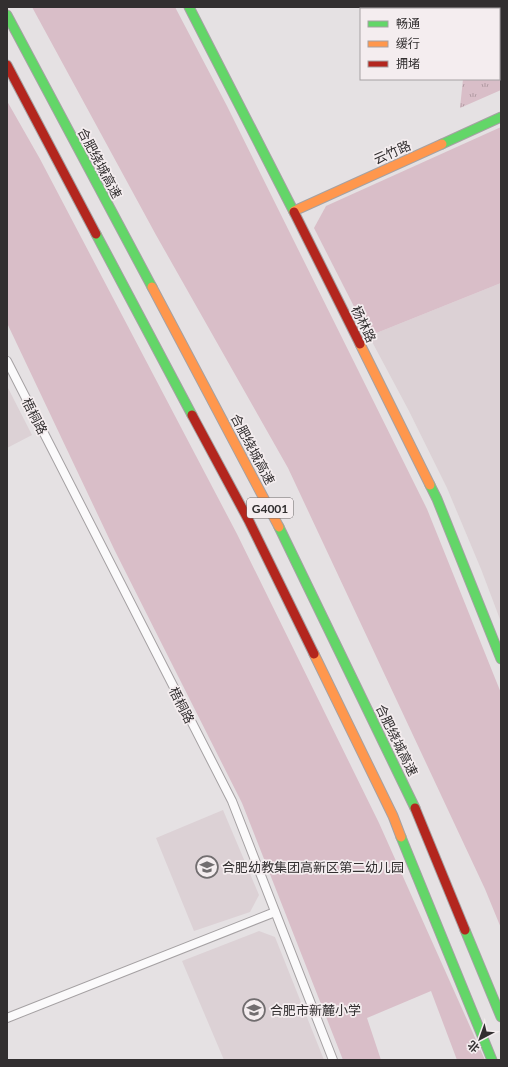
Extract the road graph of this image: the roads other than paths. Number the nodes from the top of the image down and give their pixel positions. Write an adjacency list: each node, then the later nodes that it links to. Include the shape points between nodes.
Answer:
1 (189, 7): 5 (main road, 杨林路)
2 (7, 15): 9 (main road, 合肥绕城高速 / G4001, via 272,513 411,799)
3 (7, 65): 12 (main road, G4001, via 249,522 390,809)
4 (501, 117): 5 (main road, 云竹路)
5 (294, 211): 7 (main road, 杨林路, via 437,499)
6 (7, 361): 8 (street, 梧桐路, via 232,801)
7 (501, 659)
8 (275, 912): 10 (street); 11 (street, 梧桐路)
9 (501, 1017)
10 (7, 1018)
11 (333, 1060)
12 (492, 1060)

